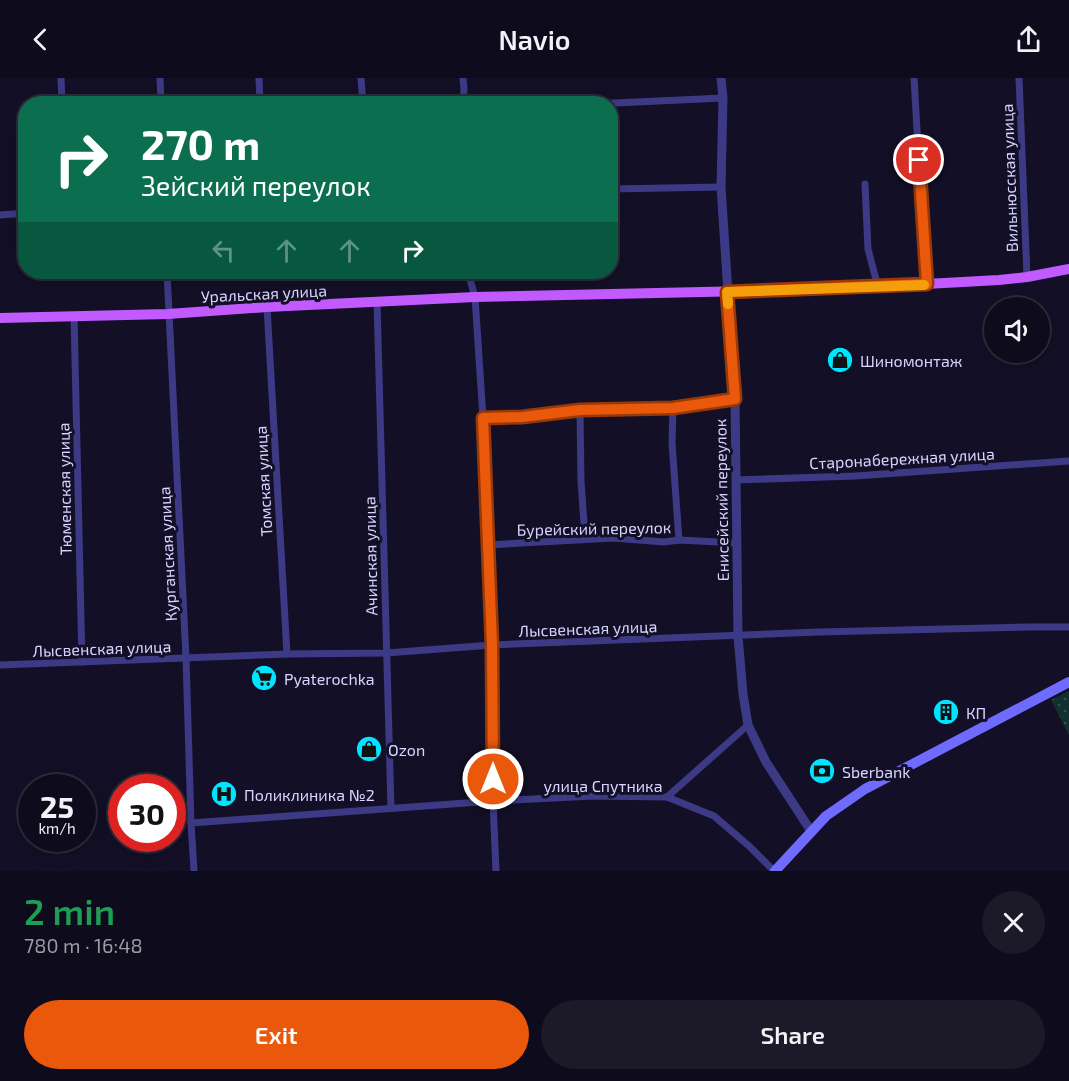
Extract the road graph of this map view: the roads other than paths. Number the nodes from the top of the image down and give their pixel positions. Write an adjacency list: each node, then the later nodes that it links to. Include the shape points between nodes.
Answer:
1 (61, 78): 9 (street)
2 (160, 78): 10 (street)
3 (259, 78): 11 (street)
4 (362, 78): 12 (street)
5 (463, 78): 13 (street)
6 (722, 78): 14 (street, Енисейский переулок)
7 (914, 78): 25 (street)
8 (1019, 78): 22 (street, Вильнюсская улица)
9 (62, 96)
10 (161, 96)
11 (260, 96)
12 (363, 96)
13 (464, 96)
14 (723, 98): 15 (street); 17 (street, Енисейский переулок)
15 (618, 103)
16 (865, 184): 26 (street, via 868,249)
17 (721, 187): 18 (street); 27 (street, Енисейский переулок)
18 (618, 189)
19 (18, 214): 20 (street)
20 (0, 215)
21 (1069, 269): 22 (main road, Уральская улица)
22 (1027, 277): 25 (main road, Уральская улица)
23 (167, 279): 31 (street, Курганская улица)
24 (470, 279): 28 (street)
25 (927, 284): 26 (main road, Уральская улица)
26 (878, 286): 27 (main road, Уральская улица)
27 (727, 292): 28 (main road, Уральская улица); 34 (street, Енисейский переулок)
28 (475, 297): 29 (main road, Уральская улица); 37 (street)
29 (377, 302): 30 (main road, Уральская улица); 47 (street, Ачинская улица)
30 (267, 307): 31 (main road, Уральская улица); 48 (street, Томская улица)
31 (168, 314): 32 (main road, Уральская улица); 49 (street, Курганская улица)
32 (74, 316): 33 (main road, Уральская улица); 50 (street, Тюменская улица)
33 (0, 318)
34 (735, 399): 35 (street); 39 (street, Енисейский переулок)
35 (673, 408): 36 (street); 41 (street)
36 (580, 410): 37 (street); 40 (street)
37 (483, 418): 43 (street)
38 (1069, 461): 39 (street, Старонабережная улица)
39 (736, 480): 42 (street, Енисейский переулок)
40 (585, 538): 41 (street, Бурейский переулок); 43 (street, Бурейский переулок)
41 (680, 540): 42 (street, Бурейский переулок)
42 (737, 543): 45 (street, Енисейский переулок)
43 (487, 545): 46 (street)
44 (1069, 627): 45 (street, Лысвенская улица)
45 (738, 636): 46 (street, Лысвенская улица); 53 (street, Енисейский переулок)
46 (492, 645): 47 (street, Лысвенская улица); 55 (street)
47 (386, 653): 48 (street, Лысвенская улица); 56 (street, Ачинская улица)
48 (287, 654): 49 (street, Лысвенская улица)
49 (186, 658): 50 (street, Лысвенская улица); 57 (street, Курганская улица)
50 (82, 662): 51 (street, Лысвенская улица)
51 (0, 665)
52 (1069, 682): 58 (main road, via 865,789)
53 (748, 725): 54 (street); 58 (street, Енисейский переулок, via 766,762)
54 (667, 797): 55 (street, улица Спутника); 61 (street, улица Спутника, via 714,816)
55 (493, 801): 56 (street, улица Спутника); 60 (street)
56 (391, 808): 57 (street, улица Спутника)
57 (191, 823): 59 (street, Курганская улица)
58 (811, 831): 61 (main road)
59 (194, 871)
60 (496, 871)
61 (775, 871)

